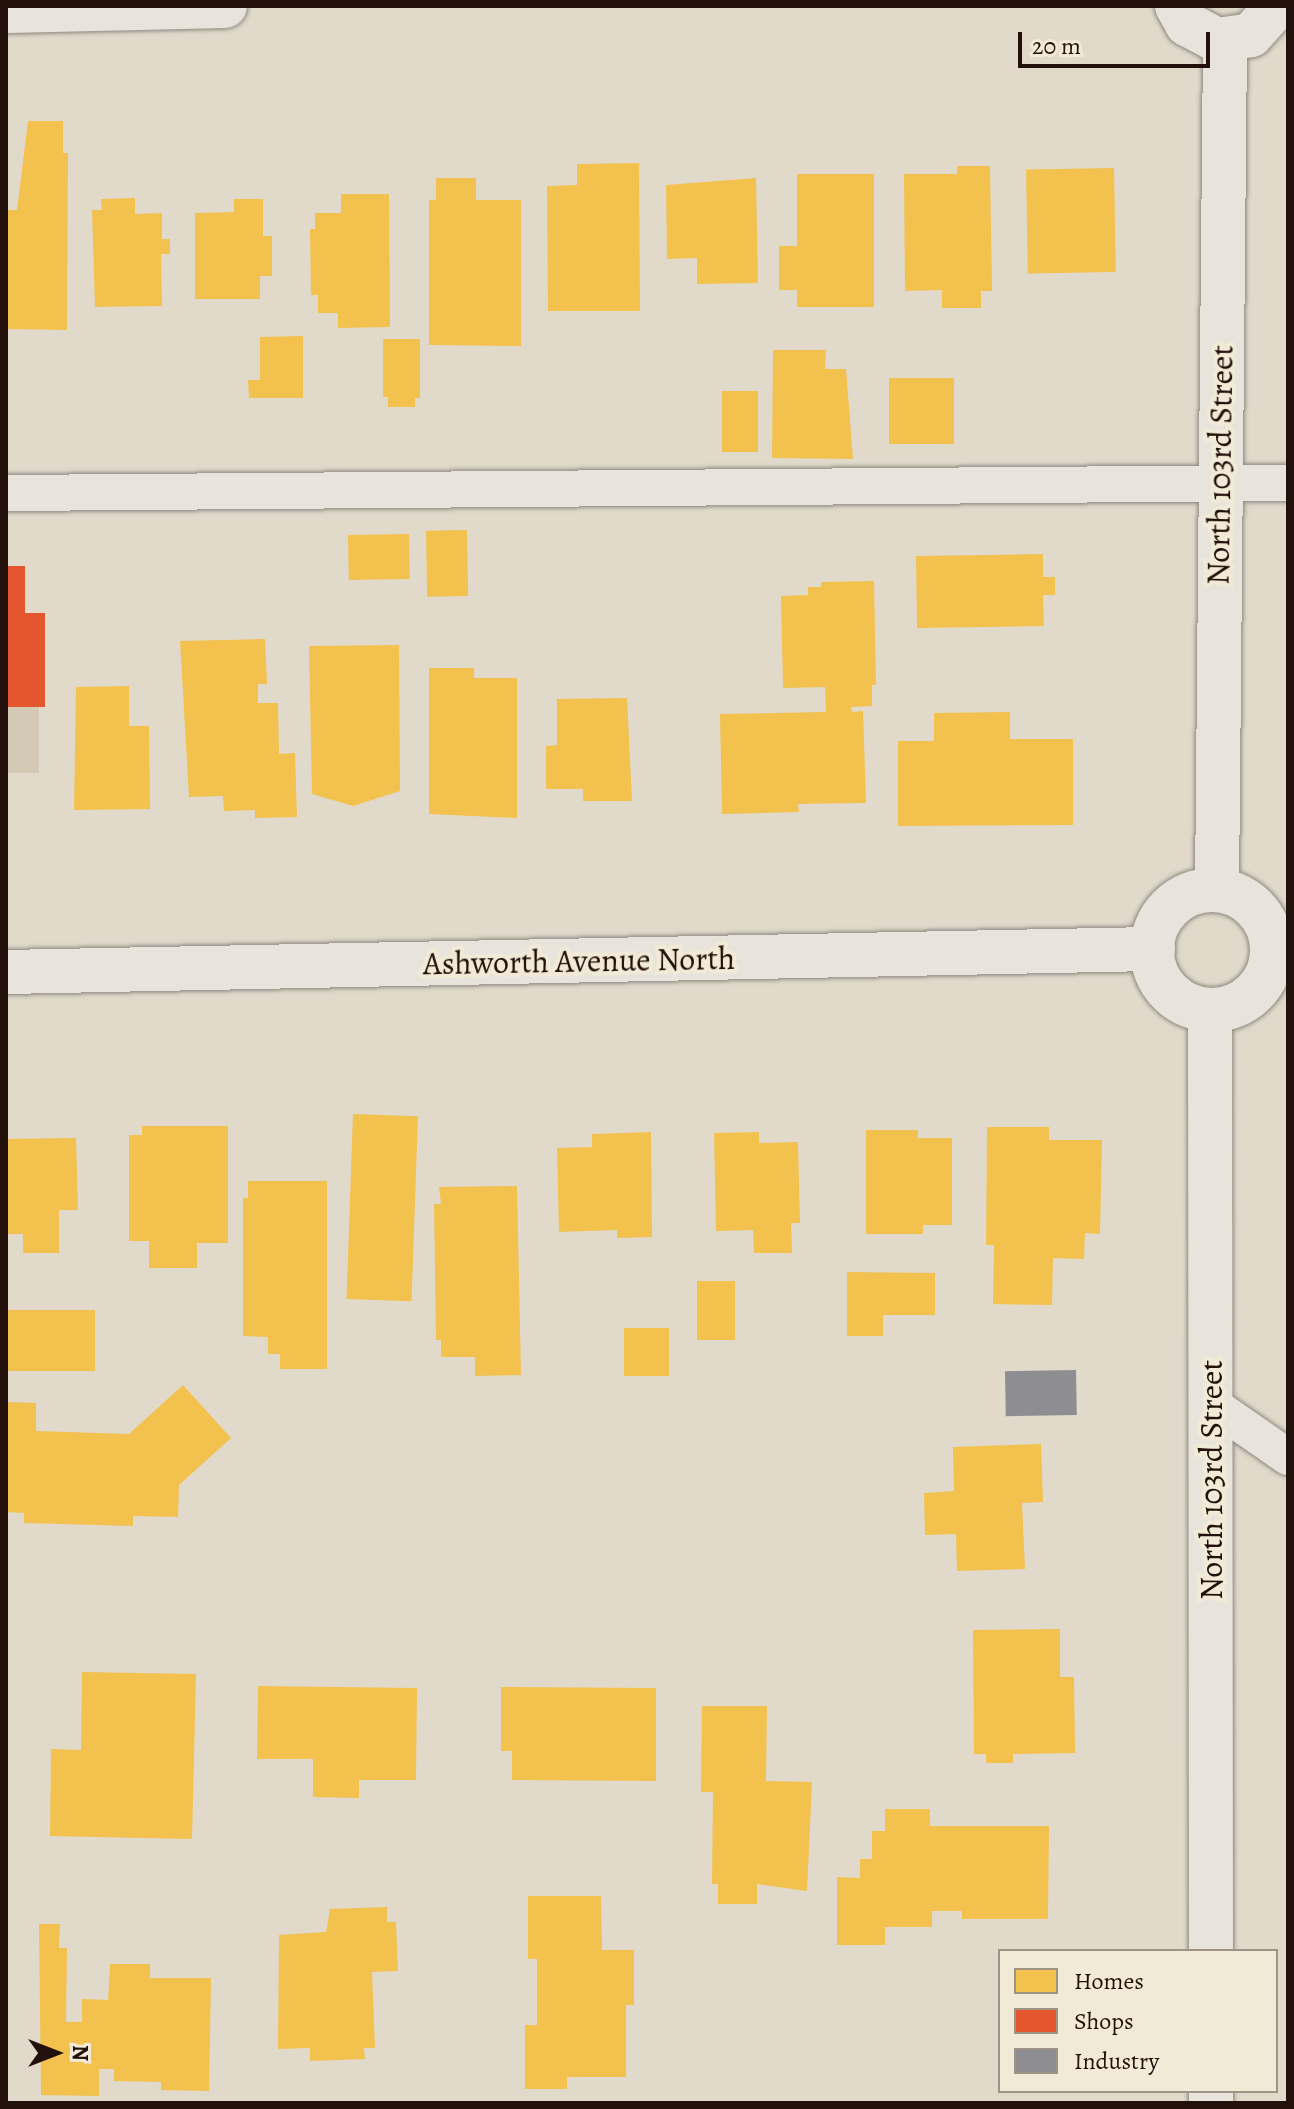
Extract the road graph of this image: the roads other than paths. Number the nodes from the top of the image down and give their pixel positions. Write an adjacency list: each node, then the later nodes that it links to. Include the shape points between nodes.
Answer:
1 (225, 6): 4 (street)
2 (1177, 6): 5 (street, via 1201,34)
3 (1277, 6): 5 (street, via 1251,35)
4 (6, 11)
5 (1225, 40): 7 (street, North 103rd Street)
6 (1288, 483): 7 (lane)
7 (1220, 484): 8 (lane); 9 (street, North 103rd Street)
8 (6, 493)
9 (1217, 890): 10 (street, via 1254,907); 11 (street, via 1177,901 1162,916)
10 (1280, 948): 13 (street, via 1254,992 1239,1004)
11 (1153, 949): 12 (street, Ashworth Avenue North); 13 (street, via 1157,976 1169,992 1184,1004)
12 (6, 972)
13 (1210, 1010): 14 (street, North 103rd Street)
14 (1210, 1403): 15 (lane); 16 (street, North 103rd Street)
15 (1288, 1457)
16 (1211, 1949)

